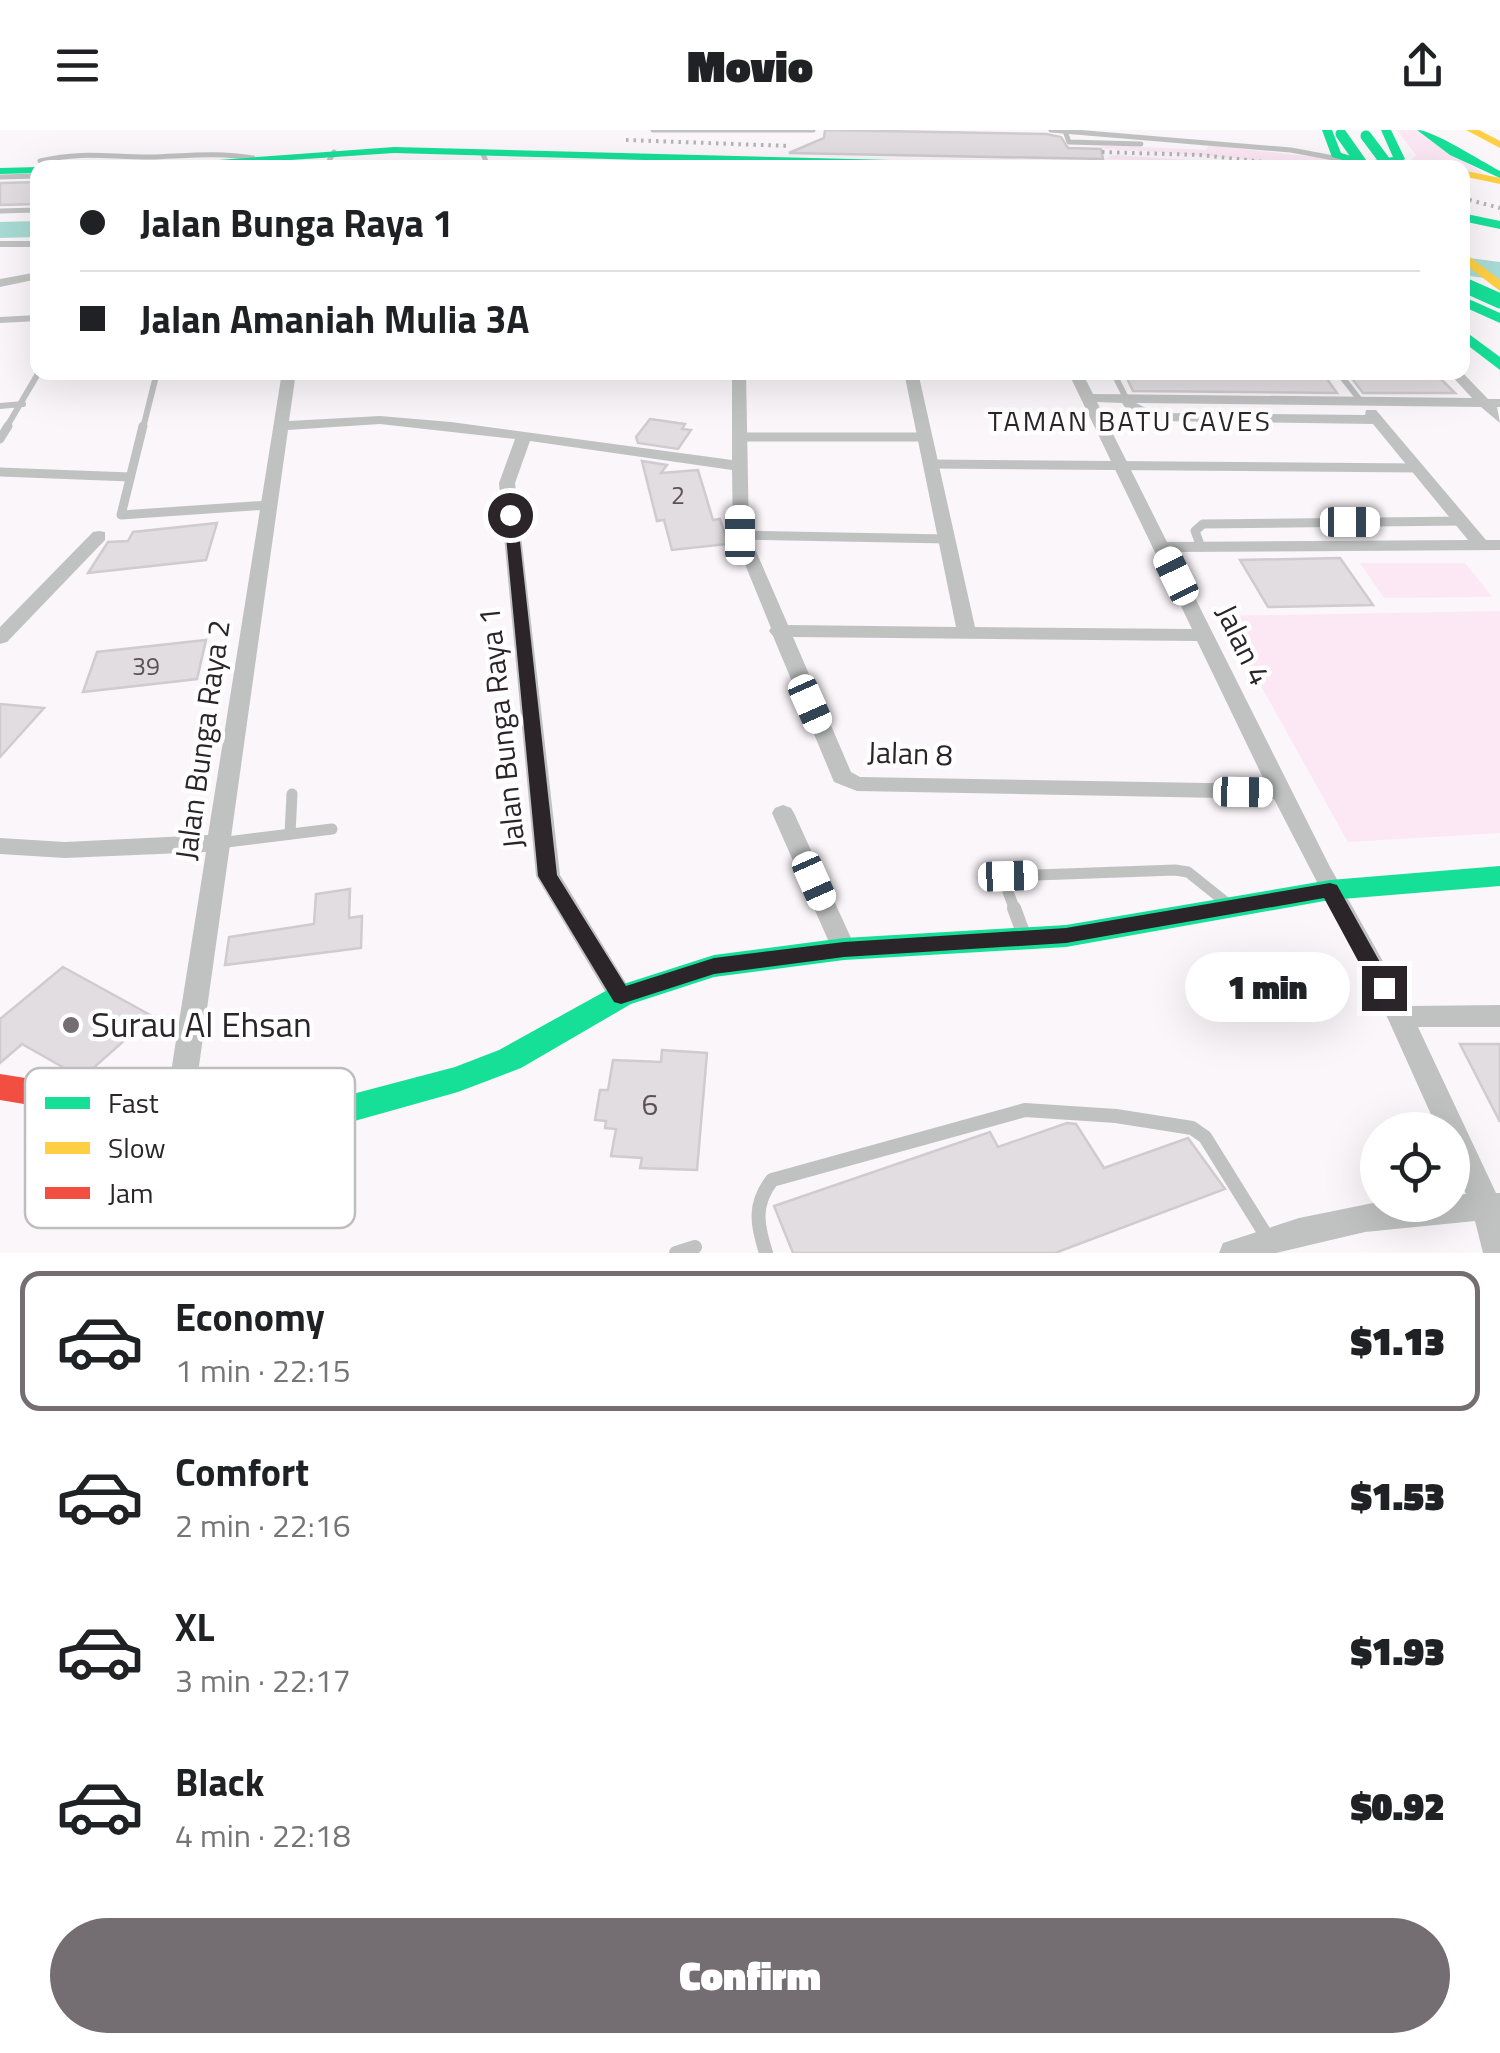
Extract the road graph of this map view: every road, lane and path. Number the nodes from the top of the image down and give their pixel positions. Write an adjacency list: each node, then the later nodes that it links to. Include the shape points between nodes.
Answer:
1 (653, 130): 2 (lane)
2 (813, 130)
3 (1050, 130): 5 (lane)
4 (1471, 130): 8 (main road)
5 (1065, 131): 9 (lane, via 1068,142); 10 (lane)
6 (1440, 133): 11 (main road); 21 (main road)
7 (1355, 144): 10 (lane); 10 (lane); 17 (main road)
8 (1500, 145)
9 (1204, 147)
10 (1291, 150)
11 (1500, 155)
12 (59, 160): 13 (lane, via 78,152 216,152)
13 (233, 160)
14 (328, 160): 15 (main road)
15 (486, 160): 16 (main road)
16 (696, 160)
17 (1405, 160)
18 (30, 170): 20 (main road)
19 (1470, 173): 21 (main road)
20 (0, 174)
21 (1500, 178)
22 (30, 210): 23 (lane)
23 (0, 211)
24 (1470, 219): 25 (main road)
25 (1500, 226)
26 (1470, 228): 27 (main road)
27 (1500, 234)
28 (0, 244): 29 (street)
29 (30, 244)
30 (1470, 266): 35 (main road)
31 (30, 278): 32 (street)
32 (0, 284)
33 (1470, 289): 35 (main road, bridge)
34 (1470, 301): 35 (main road)
35 (1499, 306)
36 (30, 318): 37 (lane)
37 (0, 320)
38 (1470, 339): 40 (main road)
39 (1470, 340): 41 (main road)
40 (1500, 354)
41 (1500, 366)
42 (36, 380): 56 (lane)
43 (155, 380): 70 (lane)
44 (288, 380): 60 (street, Jalan Bunga Raya 2)
45 (739, 380): 62 (street, Jalan 8)
46 (913, 380): 63 (street)
47 (1079, 380): 51 (street, Jalan 4)
48 (1117, 380): 52 (lane)
49 (1344, 380): 53 (lane)
50 (1462, 380): 54 (street)
51 (1088, 398): 52 (street); 67 (street, Jalan 4)
52 (1126, 398): 53 (street); 59 (street, via 1134,410 1155,417)
53 (1360, 400): 54 (street); 59 (street)
54 (1483, 402): 55 (street); 58 (street)
55 (1500, 403)
56 (23, 404): 57 (lane); 64 (lane)
57 (0, 406)
58 (1500, 419)
59 (1377, 420): 68 (street)
60 (280, 426): 61 (street, via 380,420); 71 (street, Jalan Bunga Raya 2)
61 (524, 436): 66 (street); 96 (street, Jalan Bunga Raya 1, via 507,483 548,876)
62 (740, 437): 63 (lane); 66 (street, Jalan 8)
63 (924, 437): 65 (street)
64 (0, 439)
65 (930, 464): 67 (lane); 75 (street)
66 (740, 466): 73 (street, Jalan 8)
67 (1121, 466): 68 (lane); 79 (street, Jalan 4)
68 (1416, 468): 72 (street)
69 (0, 472): 70 (lane)
70 (130, 477): 71 (lane, via 121,515 129,517)
71 (268, 505): 89 (street, Jalan Bunga Raya 2)
72 (1461, 521): 76 (street); 78 (lane, via 1203,524 1195,531)
73 (740, 535): 75 (lane); 80 (street, Jalan 8)
74 (99, 536): 83 (street)
75 (947, 540): 81 (street)
76 (1481, 545): 77 (street); 78 (street)
77 (1500, 545)
78 (1200, 547): 79 (street)
79 (1161, 548): 82 (street, Jalan 4)
80 (778, 632): 81 (street); 84 (street, Jalan 8, via 842,777 857,784)
81 (967, 633): 82 (street)
82 (1204, 634): 84 (street, Jalan 4)
83 (0, 638)
84 (1282, 792): 92 (street, Jalan 4)
85 (292, 794): 88 (lane)
86 (783, 813): 95 (street)
87 (332, 829): 88 (lane)
88 (290, 834): 89 (lane)
89 (218, 843): 90 (street); 99 (street, Jalan Bunga Raya 2)
90 (0, 846)
91 (1500, 876): 92 (main road)
92 (1330, 890): 93 (main road); 98 (street, Jalan 4)
93 (1232, 907): 94 (main road); 94 (lane, via 1176,870 1008,876 1005,884)
94 (1025, 938): 95 (main road)
95 (844, 950): 96 (main road, via 714,966)
96 (621, 996): 102 (main road, via 510,1058)
97 (1500, 1016): 98 (street)
98 (1400, 1017): 103 (street, Jalan 4)
99 (185, 1068)
100 (0, 1087): 101 (main road)
101 (25, 1091)
102 (355, 1108)
103 (1443, 1112)
104 (1470, 1164): 105 (street, Jalan 4)
105 (1494, 1207): 106 (street, via 1390,1213); 111 (street, Jalan 4)
106 (1269, 1240): 109 (lane, via 1205,1137 1192,1128 1038,1108 772,1180 756,1198 754,1218); 110 (street)
107 (695, 1247): 108 (lane)
108 (676, 1253)
109 (766, 1253)
110 (1234, 1253)
111 (1498, 1253)

